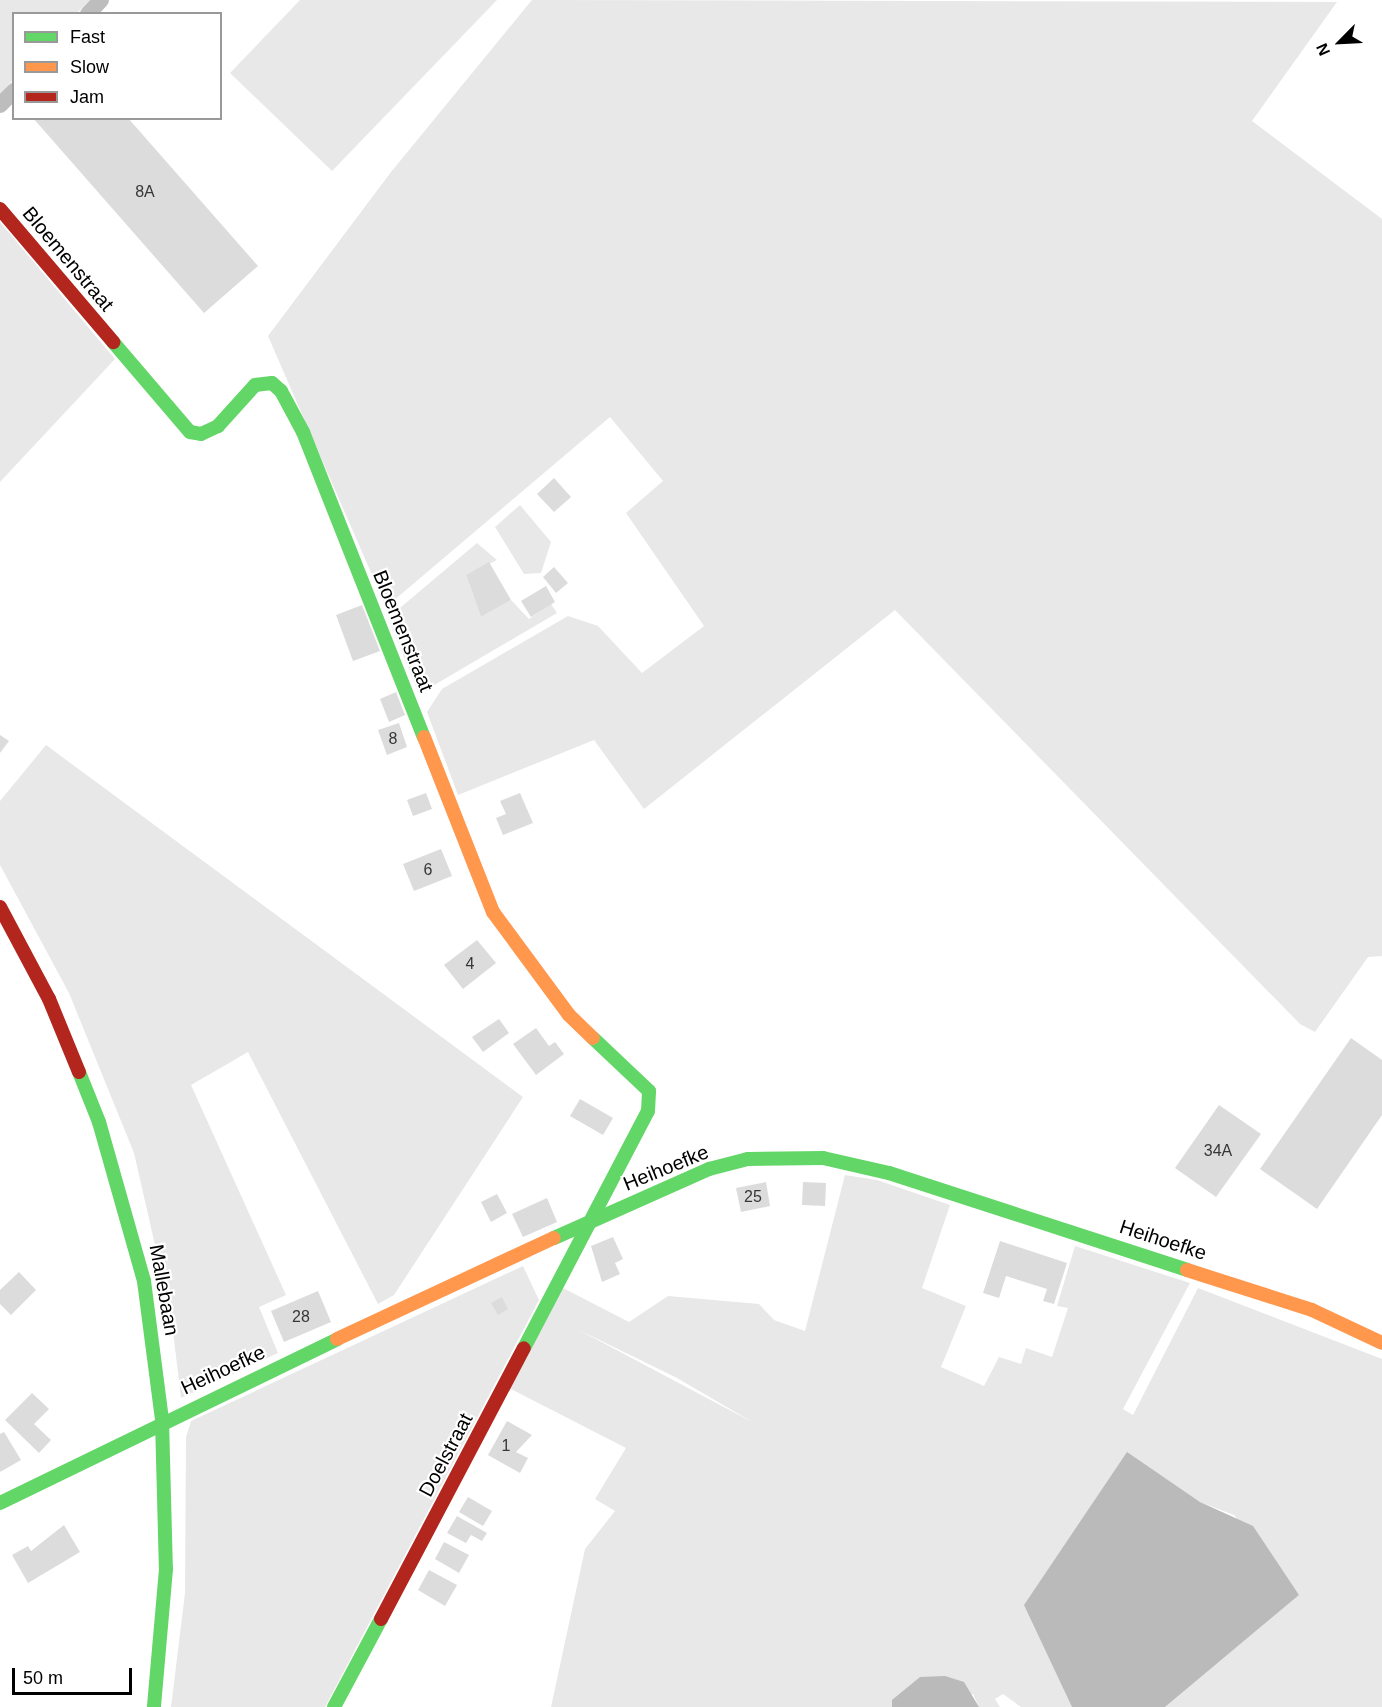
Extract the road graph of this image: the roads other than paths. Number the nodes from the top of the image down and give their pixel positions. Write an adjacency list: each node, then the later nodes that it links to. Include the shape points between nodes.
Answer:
1 (101, 0): 2 (street)
2 (90, 12)
3 (12, 93): 4 (street)
4 (0, 105)
5 (0, 209): 7 (street, Bloemenstraat, via 190,432 201,434 218,426 247,392 263,382 272,383 290,405 493,912 569,1015 650,1091 648,1111)
6 (0, 907): 9 (street, Mallebaan, via 49,999 117,1173 144,1281)
7 (592, 1221): 8 (street, Heihoefke, via 709,1170 748,1159 823,1158 889,1173 1231,1282 1312,1310); 9 (street, Heihoefke); 12 (street, Doelstraat)
8 (1382, 1343)
9 (162, 1420): 10 (street, Heihoefke); 11 (street, Mallebaan, via 166,1569)
10 (0, 1503)
11 (154, 1707)
12 (334, 1707)

